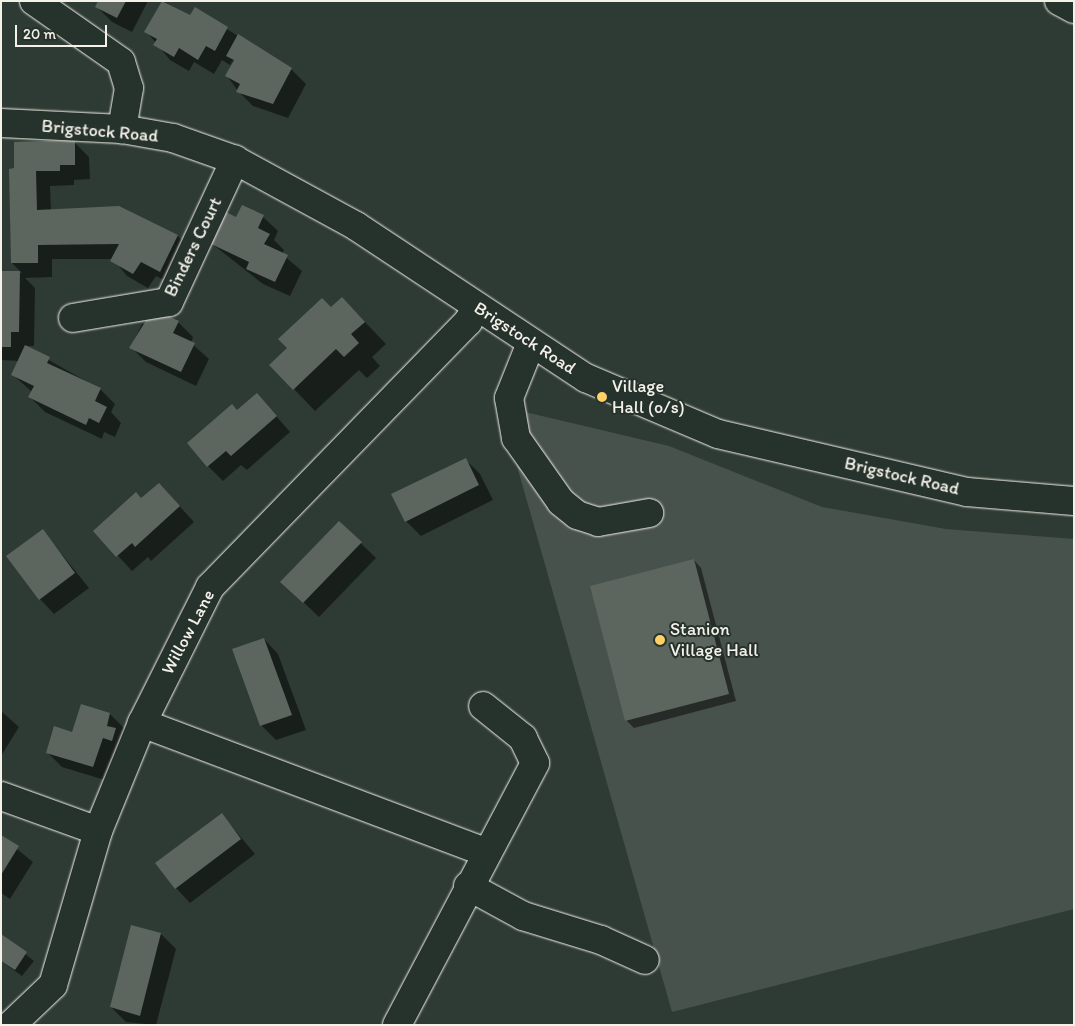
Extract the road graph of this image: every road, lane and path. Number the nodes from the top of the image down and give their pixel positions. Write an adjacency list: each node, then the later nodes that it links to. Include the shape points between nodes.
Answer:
1 (34, 1): 5 (main road, via 121,62 129,88)
2 (1059, 1): 3 (main road)
3 (1074, 9)
4 (1, 123): 5 (main road, Brigstock Road)
5 (122, 129): 6 (main road, Brigstock Road, via 173,138)
6 (235, 160): 7 (main road, Brigstock Road, via 356,226); 8 (main road, Binders Court, via 169,302)
7 (476, 307): 9 (main road, Brigstock Road); 13 (main road, Willow Lane, via 461,329 210,587)
8 (73, 318)
9 (531, 343): 10 (main road, Brigstock Road, via 586,378 718,434 967,492); 11 (main road, via 509,398 516,438 561,502 577,515 598,522)
10 (1074, 501)
11 (649, 513)
12 (483, 706): 16 (main road, via 523,738 535,764)
13 (142, 722): 15 (main road, Willow Lane); 16 (main road)
14 (1, 796): 15 (main road)
15 (98, 831): 19 (main road, Willow Lane, via 53,985)
16 (486, 852): 17 (main road)
17 (468, 886): 18 (main road, via 523,916 601,940); 20 (main road)
18 (645, 960)
19 (25, 1020)
20 (397, 1025)

